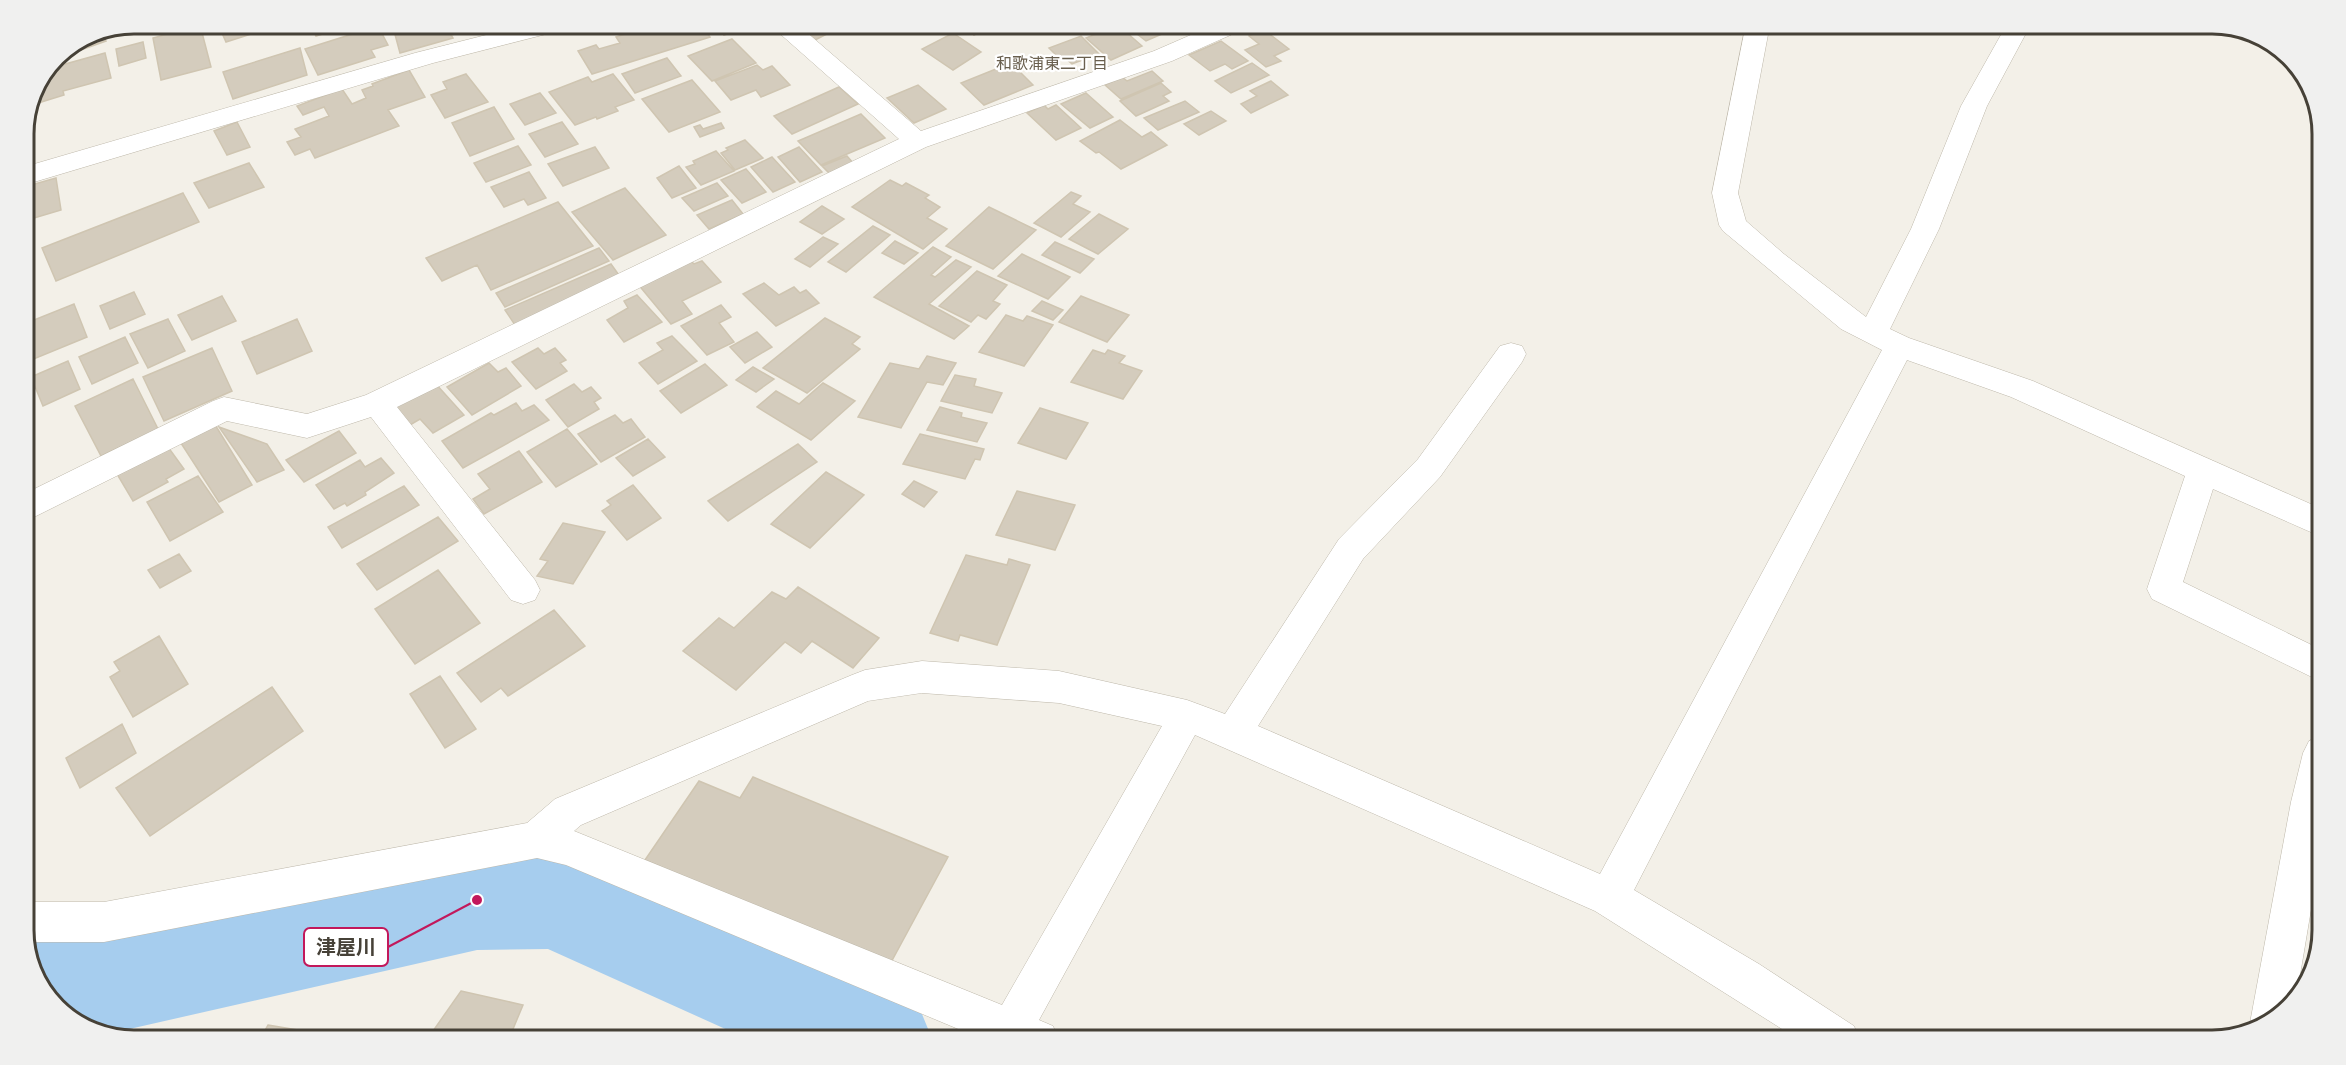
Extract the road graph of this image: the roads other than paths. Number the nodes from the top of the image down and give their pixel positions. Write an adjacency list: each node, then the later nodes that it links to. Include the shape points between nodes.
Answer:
1 (519, 34): 7 (street, via 424,58)
2 (794, 34): 6 (street)
3 (1213, 34): 6 (street, via 1163,56)
4 (1756, 34): 8 (street, via 1725,194 1733,225 1851,322)
5 (2014, 34): 8 (street, via 1974,106)
6 (917, 141): 10 (street)
7 (35, 173)
8 (1886, 340): 11 (street, via 2022,389); 20 (street)
9 (1511, 354): 17 (street, via 1429,468 1351,549)
10 (377, 403): 12 (street, via 308,426 224,409); 14 (street)
11 (2203, 470): 13 (street); 15 (street, via 2164,589)
12 (35, 504)
13 (2311, 519)
14 (524, 590)
15 (2312, 662)
16 (1187, 716): 17 (street); 19 (street, via 1059,687 922,677 865,686 568,812); 24 (street)
17 (1233, 733): 20 (street)
18 (2312, 795): 22 (street)
19 (537, 840): 21 (street, via 104,922); 23 (street, via 568,847)
20 (1609, 897): 25 (street)
21 (35, 922)
22 (2274, 1008)
23 (1012, 1030)
24 (1027, 1030)
25 (1822, 1030)

